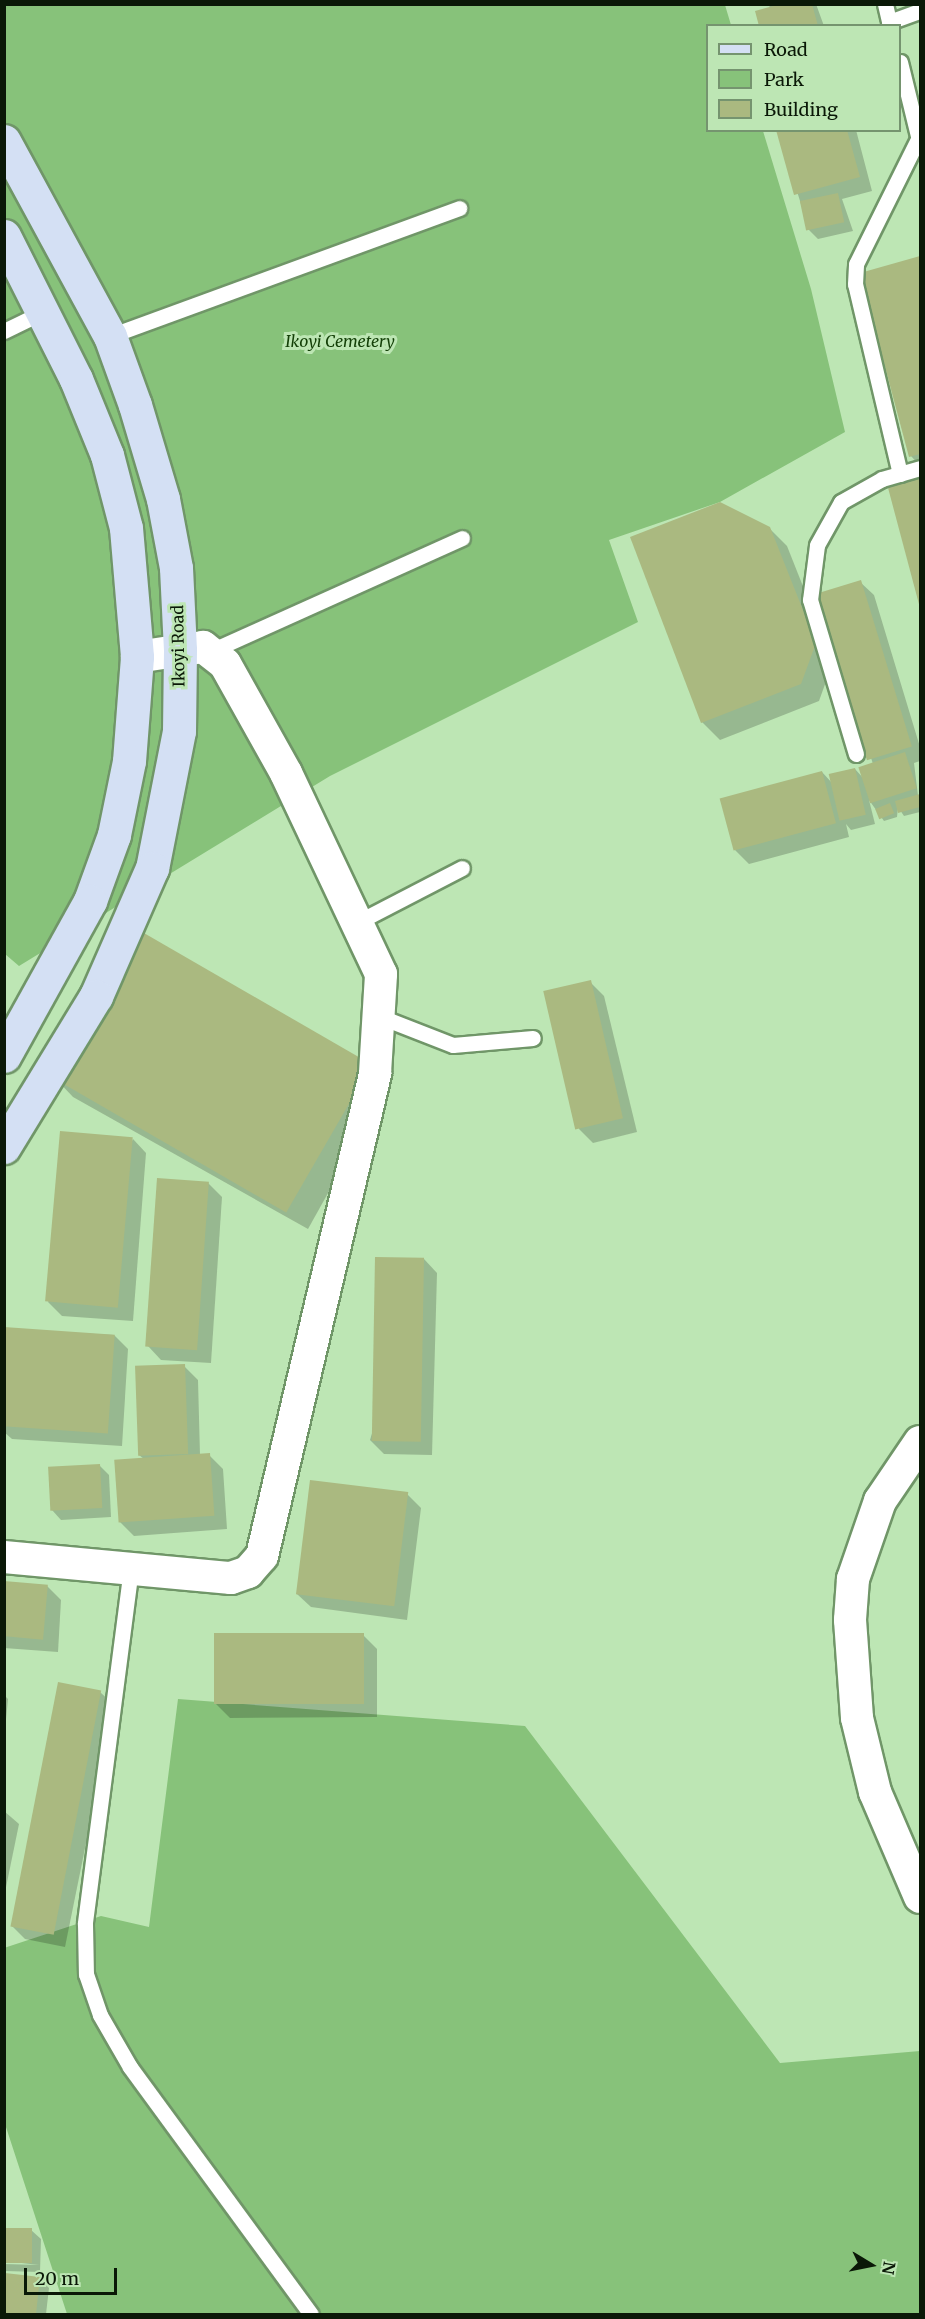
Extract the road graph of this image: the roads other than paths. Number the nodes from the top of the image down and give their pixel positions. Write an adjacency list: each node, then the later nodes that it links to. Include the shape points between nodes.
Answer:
1 (885, 4): 3 (lane)
2 (921, 11): 3 (lane)
3 (890, 24)
4 (901, 66): 5 (lane)
5 (920, 140): 13 (lane, via 864,243 855,274)
6 (4, 141): 11 (main road, Ikoyi Road)
7 (459, 208): 11 (lane)
8 (4, 236): 9 (main road)
9 (45, 311): 10 (lane); 17 (main road, via 107,455 126,528)
10 (4, 331)
11 (110, 336): 15 (main road, Ikoyi Road, via 164,500 176,568)
12 (921, 468): 13 (lane)
13 (900, 474): 18 (lane, via 840,502 817,545 811,575 810,600)
14 (462, 538): 16 (lane)
15 (180, 650): 16 (street); 17 (street); 24 (main road, Ikoyi Road, via 179,731 152,868 96,996)
16 (213, 650): 20 (street, via 285,773)
17 (137, 657): 23 (main road, via 129,761 114,835 90,901)
18 (856, 754)
19 (462, 868): 20 (lane)
20 (358, 922): 21 (street, via 381,974)
21 (381, 1017): 22 (lane, via 465,1047); 27 (street, via 375,1073 262,1556 248,1572 231,1578)
22 (533, 1038)
23 (4, 1056)
24 (4, 1147)
25 (921, 1442): 28 (street, via 880,1501 853,1579 850,1620 857,1718 875,1792)
26 (4, 1557): 27 (street)
27 (131, 1568): 29 (lane, via 85,1924 86,1974 100,2015 130,2067)
28 (921, 1898)
29 (311, 2314)

